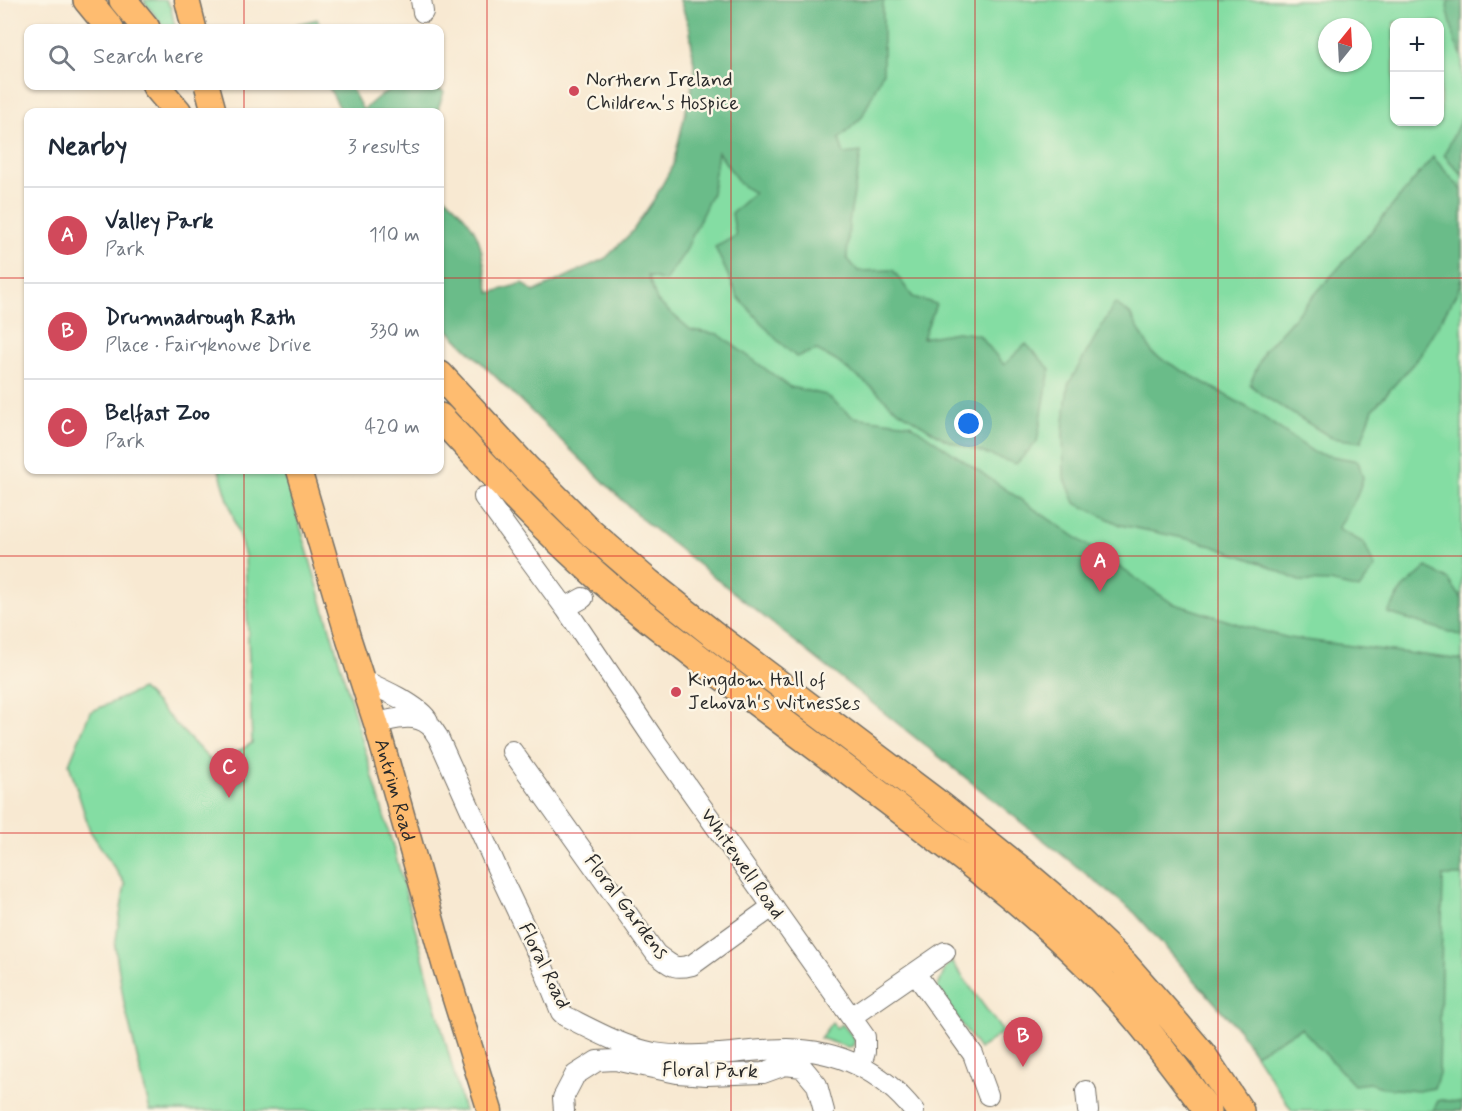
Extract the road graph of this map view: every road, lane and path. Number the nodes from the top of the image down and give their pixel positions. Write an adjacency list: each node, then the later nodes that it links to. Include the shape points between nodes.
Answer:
1 (87, 0): 4 (highway)
2 (123, 0): 5 (highway)
3 (187, 0): 6 (main road)
4 (107, 24)
5 (143, 24)
6 (193, 24)
7 (159, 90): 10 (highway)
8 (196, 90): 11 (highway)
9 (208, 90): 12 (main road, bridge)
10 (175, 108)
11 (212, 108)
12 (214, 108)
13 (444, 379): 36 (highway, via 525,467 649,583 941,806 1061,904 1124,964 1168,1014 1202,1054)
14 (444, 421): 35 (highway, via 545,527 627,602 1030,912 1136,1018)
15 (301, 474): 19 (main road, Antrim Road)
16 (484, 497): 18 (street, Whitewell Road)
17 (583, 598): 18 (street)
18 (565, 608): 23 (street, Whitewell Road)
19 (362, 680): 20 (main road, Antrim Road); 21 (street, Floral Road, via 418,710)
20 (376, 723): 21 (street, via 407,717); 31 (main road, Antrim Road)
21 (429, 724): 27 (street, Floral Road, via 561,1012 600,1034 653,1053 691,1056)
22 (513, 751): 23 (street, Floral Gardens, via 656,954 669,964 680,968 692,965)
23 (772, 908): 26 (street, Whitewell Road)
24 (945, 952): 25 (street)
25 (915, 973): 26 (street); 30 (street, via 973,1054)
26 (851, 1017): 28 (street, Whitewell Road, via 865,1037)
27 (739, 1052): 28 (street, Floral Road, via 813,1051); 29 (street)
28 (861, 1065): 34 (street, via 897,1092)
29 (741, 1074): 32 (street, Floral Park, via 677,1073 615,1060 597,1061 575,1075 562,1098); 33 (street, Floral Park, via 763,1073 785,1065 802,1067 817,1085)
30 (988, 1095)
31 (490, 1111)
32 (564, 1111)
33 (824, 1111)
34 (914, 1111)
35 (1208, 1111)
36 (1240, 1111)

